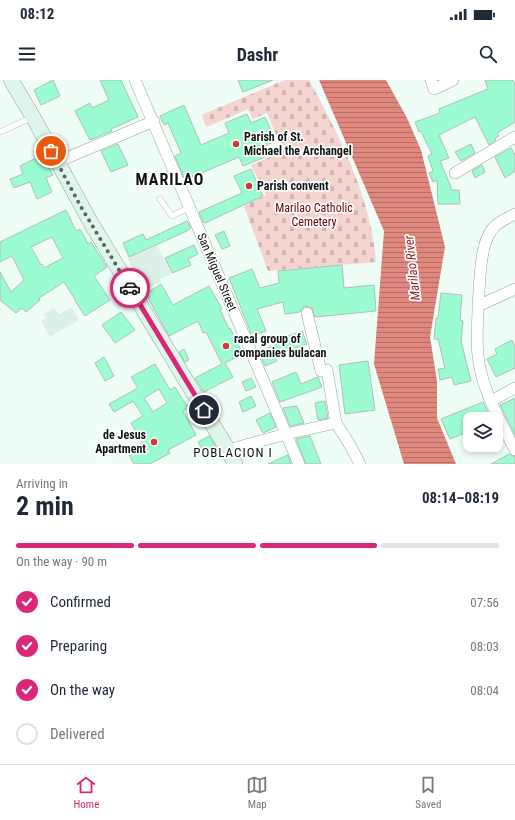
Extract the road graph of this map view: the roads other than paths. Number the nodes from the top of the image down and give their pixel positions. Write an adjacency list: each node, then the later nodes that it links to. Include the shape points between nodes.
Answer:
1 (11, 80): 5 (main road)
2 (135, 80): 6 (street, San Miguel Street)
3 (453, 80): 4 (street)
4 (432, 84)
5 (33, 117): 7 (lane); 9 (main road)
6 (154, 121): 9 (street); 12 (street, San Miguel Street)
7 (0, 132)
8 (515, 136): 10 (street)
9 (57, 162): 21 (main road)
10 (455, 173)
11 (160, 199): 12 (lane, via 172,216)
12 (190, 207): 20 (street, San Miguel Street)
13 (515, 214): 15 (street, via 493,228 487,238 483,250)
14 (515, 289): 15 (street)
15 (478, 306): 18 (street, via 478,355 482,378)
16 (307, 313): 19 (street, via 321,371 327,370)
17 (515, 388): 18 (street)
18 (491, 401): 22 (street)
19 (336, 423): 20 (street); 25 (street)
20 (286, 434): 21 (street); 24 (street, San Miguel Street)
21 (228, 450): 23 (main road)
22 (515, 450)
23 (235, 464)
24 (299, 464)
25 (360, 464)

